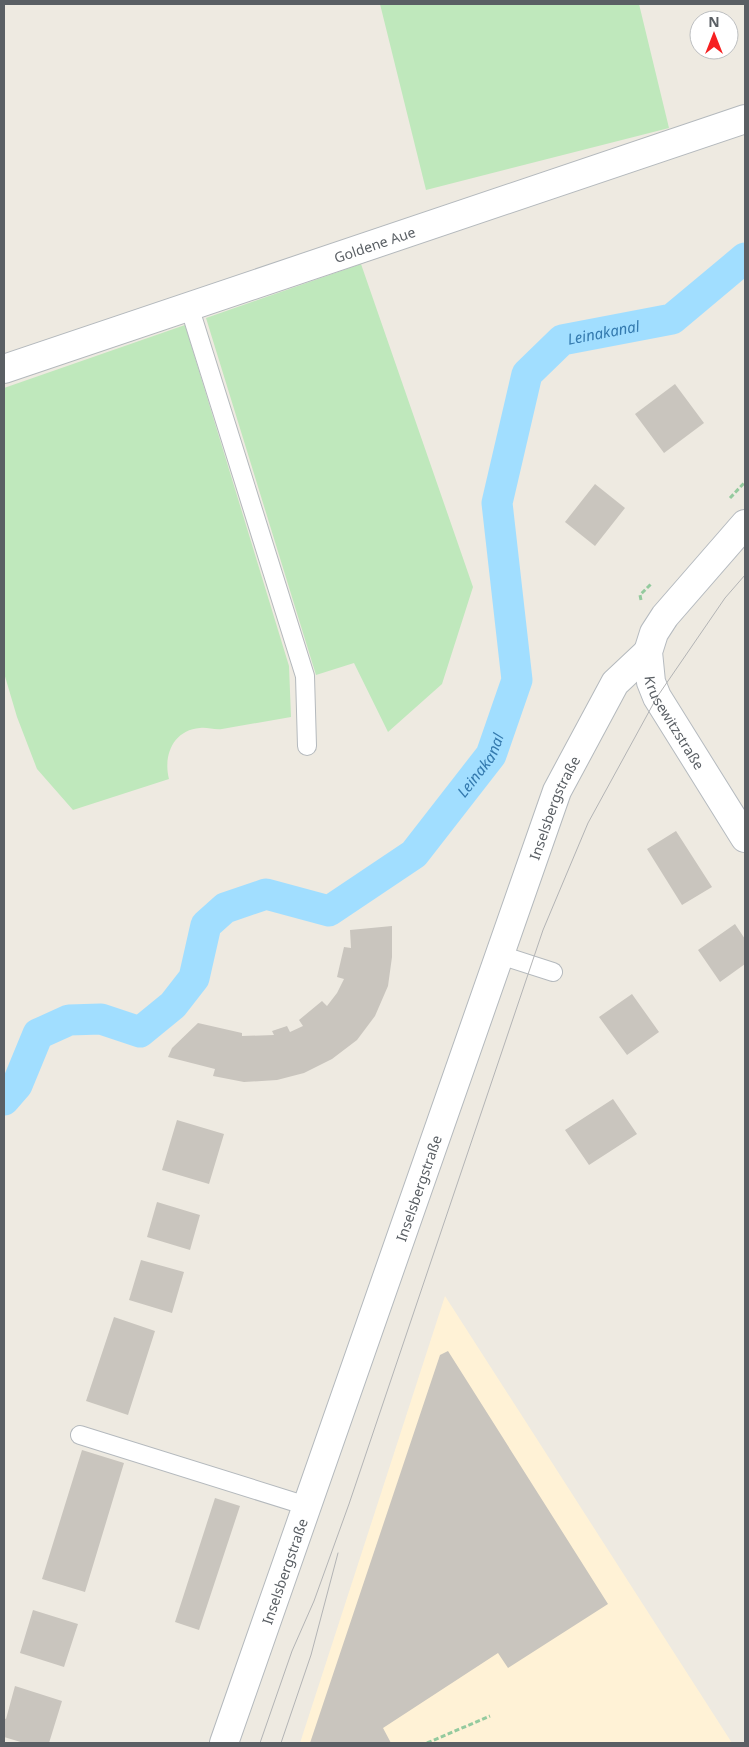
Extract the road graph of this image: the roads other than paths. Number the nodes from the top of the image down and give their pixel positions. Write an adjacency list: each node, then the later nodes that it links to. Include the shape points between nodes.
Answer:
1 (745, 119): 2 (street, Goldene Aue)
2 (189, 306): 3 (street, Goldene Aue); 6 (lane, via 305,676)
3 (4, 369)
4 (745, 524): 5 (street, Krusewitzstraße, via 665,616 654,633)
5 (648, 652): 7 (street, Krusewitzstraße, via 648,669 657,697); 8 (street, Inselsbergstraße, via 615,683 557,791)
6 (307, 746)
7 (745, 838)
8 (500, 956): 9 (lane); 11 (street, Inselsbergstraße)
9 (553, 972)
10 (80, 1435): 11 (lane)
11 (307, 1506): 12 (street, Inselsbergstraße)
12 (224, 1743)

